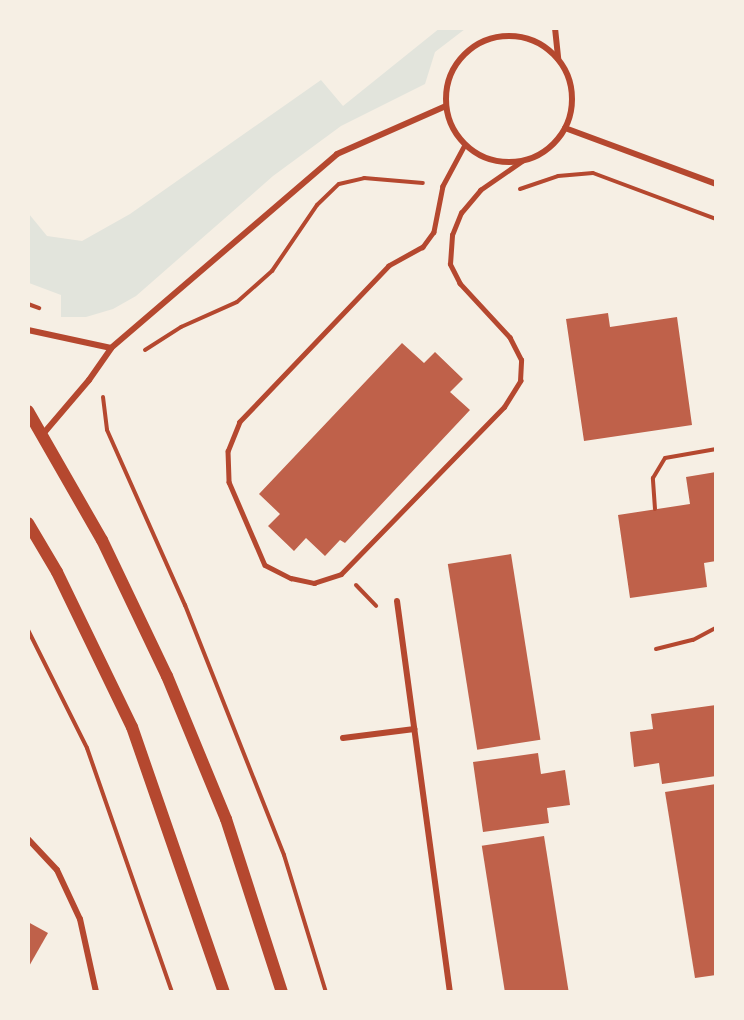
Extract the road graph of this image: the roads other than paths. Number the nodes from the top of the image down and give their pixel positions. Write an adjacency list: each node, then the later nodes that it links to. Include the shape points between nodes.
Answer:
1 (510, 28): 3 (street)
2 (555, 28): 4 (street)
3 (505, 35): 4 (street, via 534,41); 5 (street, via 484,40 461,59 447,86)
4 (558, 59): 6 (street, via 572,93)
5 (446, 106): 7 (street, via 452,127); 11 (street, via 337,154)
6 (565, 128): 8 (street, via 554,143); 9 (street)
7 (465, 145): 8 (street, via 482,157 501,162); 8 (lane, via 443,186 434,232 423,247 388,266 240,422 228,451 229,483 265,565 291,578 314,583 343,572 504,407 520,381 521,360 510,338 460,284 450,264 452,236 458,220 480,190)
8 (522, 161)
9 (716, 184)
10 (28, 330): 11 (street)
11 (111, 348): 13 (street)
12 (28, 411): 13 (main road)
13 (43, 434): 21 (main road, via 102,540 167,676 226,819)
14 (28, 523): 20 (main road, via 57,572 132,727)
15 (397, 601): 16 (street)
16 (414, 729): 17 (street); 22 (street)
17 (343, 738)
18 (28, 839): 19 (street, via 57,870 80,919)
19 (96, 992)
20 (224, 992)
21 (282, 992)
22 (450, 992)

